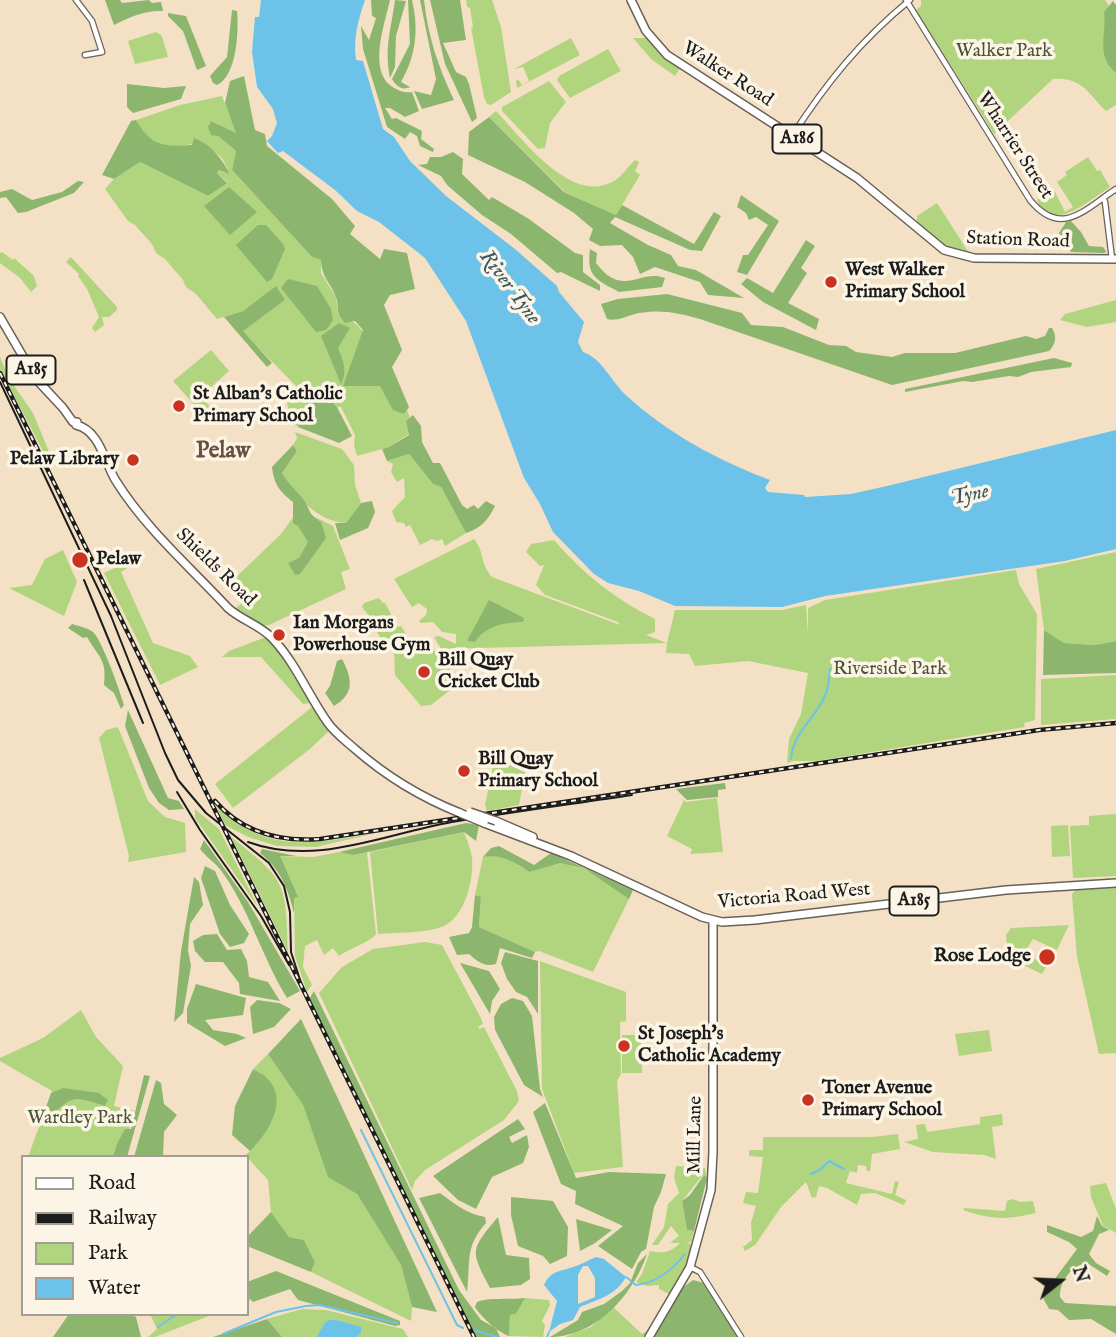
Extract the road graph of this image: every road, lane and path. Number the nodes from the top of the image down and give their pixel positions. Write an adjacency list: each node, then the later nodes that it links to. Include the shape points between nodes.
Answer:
1 (76, 0): 4 (street, via 92,21 102,52)
2 (631, 0): 5 (main road, Walker Road / A186, via 643,27 663,51)
3 (908, 1): 5 (street, via 844,62); 7 (street, Wharrier Street, via 1039,211 1058,220 1070,218)
4 (85, 55)
5 (792, 136): 8 (main road, Walker Road / A186, via 864,184)
6 (1116, 189): 7 (street, Wharrier Street)
7 (1103, 198): 9 (street)
8 (924, 235): 9 (main road, Station Road / A186, via 944,250 968,257)
9 (1114, 259)
10 (0, 317): 11 (main road, Shields Road / A185, via 36,379 93,438 117,482 160,536 228,608 278,645 330,726 381,771)
11 (428, 798): 12 (main road, A185, bridge); 12 (main road, A185, bridge)
12 (495, 824): 14 (main road, Victoria Road West / A185, via 550,844)
13 (1116, 883): 14 (main road, Victoria Road West / A185, via 1006,890 755,920)
14 (713, 920): 15 (main road, Mill Lane, via 711,1191)
15 (690, 1267): 16 (main road, Mill Lane); 17 (street, via 700,1272)
16 (649, 1337)
17 (741, 1337)

